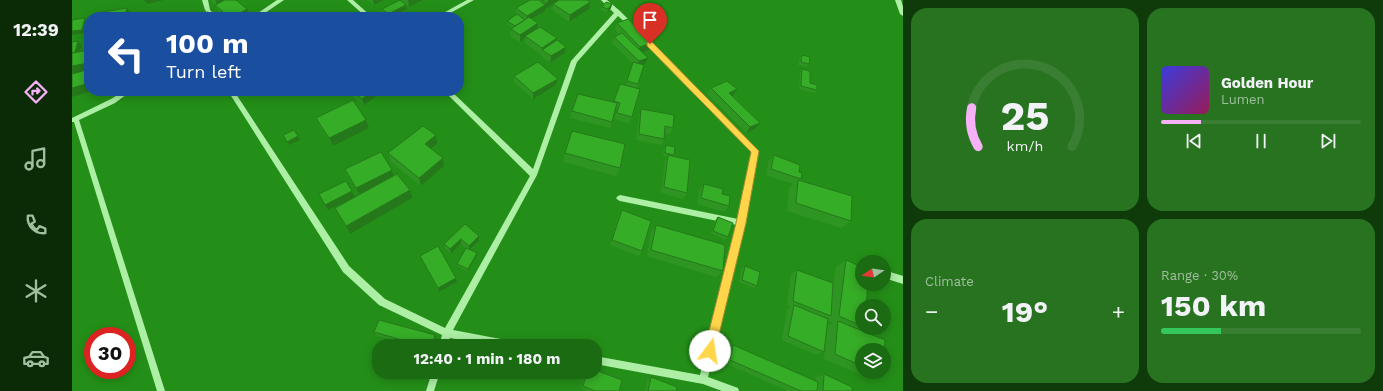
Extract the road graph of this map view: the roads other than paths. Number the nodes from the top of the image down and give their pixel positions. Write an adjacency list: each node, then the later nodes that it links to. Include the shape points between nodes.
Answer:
1 (205, 0): 7 (street)
2 (281, 0): 8 (street)
3 (350, 0): 9 (street)
4 (470, 0): 10 (street)
5 (604, 0): 11 (street)
6 (898, 0): 12 (street)
7 (210, 12)
8 (263, 12)
9 (363, 12)
10 (448, 12)
11 (618, 12): 17 (street, via 574,61); 19 (street, via 755,151)
12 (903, 14)
13 (120, 96): 16 (street)
14 (233, 96): 22 (street, via 346,269 382,302)
15 (452, 96): 17 (street)
16 (74, 120): 28 (street)
17 (534, 175): 22 (street)
18 (620, 198): 19 (street)
19 (741, 223): 27 (street)
20 (891, 276): 21 (street)
21 (903, 280)
22 (447, 333): 23 (street); 24 (street)
23 (445, 339)
24 (479, 339)
25 (602, 361): 27 (street)
26 (434, 379): 29 (street)
27 (703, 380): 30 (street)
28 (160, 391)
29 (430, 391)
30 (735, 391)

